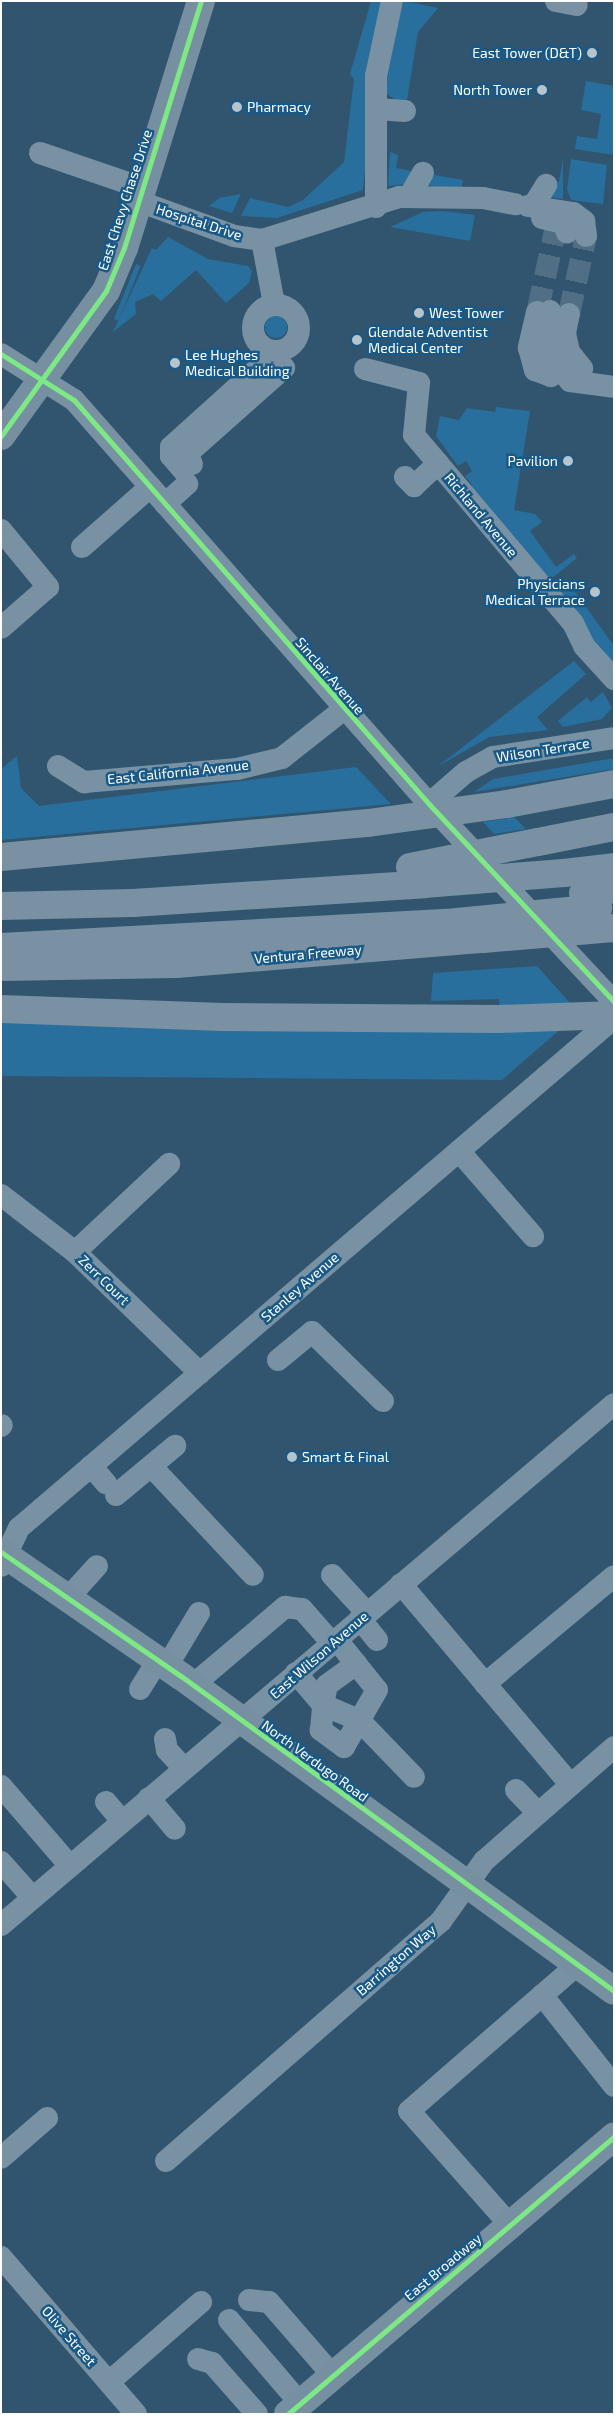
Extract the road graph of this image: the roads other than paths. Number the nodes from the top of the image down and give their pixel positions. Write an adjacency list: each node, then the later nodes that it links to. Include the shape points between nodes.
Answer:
1 (201, 1): 8 (main road, East Chevy Chase Drive)
2 (392, 1): 3 (street, via 379,50)
3 (376, 109): 4 (street); 10 (street)
4 (405, 111)
5 (40, 153): 8 (street, Hospital Drive)
6 (424, 173): 9 (street)
7 (546, 185): 11 (street)
8 (140, 195): 12 (street, Hospital Drive, via 234,236); 18 (main road, East Chevy Chase Drive, via 106,291)
9 (409, 197): 10 (street); 11 (street, via 468,189)
10 (376, 207): 11 (street, via 445,204); 12 (street, Hospital Drive)
11 (523, 209): 11 (street, via 565,230 584,221 574,214)
12 (262, 240): 13 (street)
13 (274, 304): 15 (street, via 258,313 253,330 262,346); 15 (street, via 283,305 297,316 299,334)
14 (1, 354): 18 (street, Sinclair Avenue)
15 (278, 357): 24 (street, via 187,454 188,473)
16 (567, 364): 16 (street, via 565,334 552,311 530,360 544,374); 19 (street)
17 (365, 369): 21 (street, Richland Avenue, via 419,383 414,435)
18 (41, 381): 20 (main road, East Chevy Chase Drive); 23 (street, Sinclair Avenue, via 74,400)
19 (611, 382)
20 (1, 436)
21 (438, 464): 22 (street, via 414,486); 28 (street, Richland Avenue, via 574,623 584,646)
22 (405, 476)
23 (150, 487): 24 (street, Sinclair Avenue); 26 (street)
24 (165, 504): 29 (street, Sinclair Avenue)
25 (1, 530): 27 (street, via 48,586)
26 (82, 547)
27 (1, 628)
28 (614, 679)
29 (344, 709): 31 (street, East California Avenue, via 282,758 237,769 84,782); 33 (street, Sinclair Avenue)
30 (614, 738): 33 (street, Wilson Terrace, via 493,757 466,772)
31 (58, 766)
32 (614, 784): 35 (highway, bridge, via 507,804 368,823)
33 (429, 804): 44 (street, Sinclair Avenue)
34 (614, 827): 37 (highway, bridge, via 538,842)
35 (1, 857)
36 (614, 867): 37 (highway, bridge, via 564,873)
37 (417, 876): 39 (highway, via 133,904)
38 (604, 905): 40 (highway); 43 (highway, Ventura Freeway, bridge, via 484,940 176,964)
39 (1, 906)
40 (451, 915): 41 (highway); 42 (highway)
41 (1, 933)
42 (1, 947)
43 (1, 967)
44 (614, 1002)
45 (1, 1009): 46 (highway, via 499,1019)
46 (614, 1017): 47 (street, Stanley Avenue)
47 (459, 1151): 50 (street); 53 (street, Stanley Avenue)
48 (169, 1164): 51 (street)
49 (1, 1196): 51 (street, Zerr Court)
50 (533, 1236)
51 (75, 1252): 53 (street, Zerr Court)
52 (278, 1360): 54 (street, via 312,1332)
53 (200, 1373): 57 (street, Stanley Avenue)
54 (383, 1401)
55 (614, 1404): 64 (street, East Wilson Avenue)
56 (175, 1446): 58 (street)
57 (91, 1466): 58 (street, via 111,1489); 59 (street, Stanley Avenue, via 19,1528)
58 (151, 1466): 61 (street)
59 (3, 1558): 65 (main road, North Verdugo Road)
60 (97, 1566): 65 (street)
61 (253, 1575)
62 (332, 1575): 67 (street)
63 (614, 1576): 73 (street)
64 (401, 1584): 67 (street, East Wilson Avenue); 73 (street)
65 (68, 1598): 70 (main road, North Verdugo Road)
66 (199, 1614): 70 (street)
67 (364, 1616): 68 (street); 69 (street, East Wilson Avenue)
68 (377, 1640)
69 (334, 1641): 71 (street); 72 (street, East Wilson Avenue); 74 (street, via 302,1609 285,1608)
70 (163, 1663): 74 (main road, North Verdugo Road); 75 (street)
71 (356, 1664): 76 (street, via 327,1685); 78 (street, via 377,1690)
72 (296, 1673): 76 (street); 77 (street, East Wilson Avenue)
73 (485, 1684): 83 (street)
74 (193, 1685): 77 (main road, North Verdugo Road)
75 (140, 1689)
76 (322, 1705): 78 (street); 78 (street, via 321,1730 344,1747)
77 (240, 1720): 81 (street, East Wilson Avenue); 93 (main road, North Verdugo Road)
78 (359, 1720): 82 (street)
79 (165, 1739): 81 (street, via 167,1750)
80 (614, 1747): 83 (street, Barrington Way)
81 (184, 1768): 86 (street, East Wilson Avenue)
82 (414, 1777)
83 (571, 1785): 88 (street, Barrington Way)
84 (1, 1786): 92 (street)
85 (516, 1790): 88 (street)
86 (149, 1798): 89 (street, East Wilson Avenue); 90 (street)
87 (106, 1802): 89 (street)
88 (538, 1813): 93 (street, Barrington Way, via 484,1861)
89 (122, 1822): 92 (street, East Wilson Avenue)
90 (175, 1829)
91 (1, 1862): 94 (street)
92 (70, 1866): 94 (street, East Wilson Avenue)
93 (466, 1885): 96 (main road, North Verdugo Road); 103 (street, Barrington Way, via 441,1921)
94 (32, 1898): 95 (street, East Wilson Avenue)
95 (1, 1925)
96 (577, 1965): 97 (main road, North Verdugo Road); 98 (street)
97 (614, 1991)
98 (542, 1995): 99 (street); 104 (street, via 408,2111)
99 (614, 2086)
100 (47, 2118): 102 (street)
101 (614, 2137): 104 (main road, East Broadway)
102 (1, 2158)
103 (166, 2161)
104 (510, 2225): 110 (main road, East Broadway)
105 (1, 2257): 111 (street, Olive Street)
106 (249, 2300): 110 (street, via 268,2302)
107 (201, 2302): 111 (street)
108 (229, 2320): 112 (street)
109 (198, 2359): 114 (street, via 212,2363)
110 (333, 2376): 112 (main road, East Broadway)
111 (109, 2382): 113 (street, Olive Street)
112 (294, 2408)
113 (136, 2414)
114 (257, 2414)

